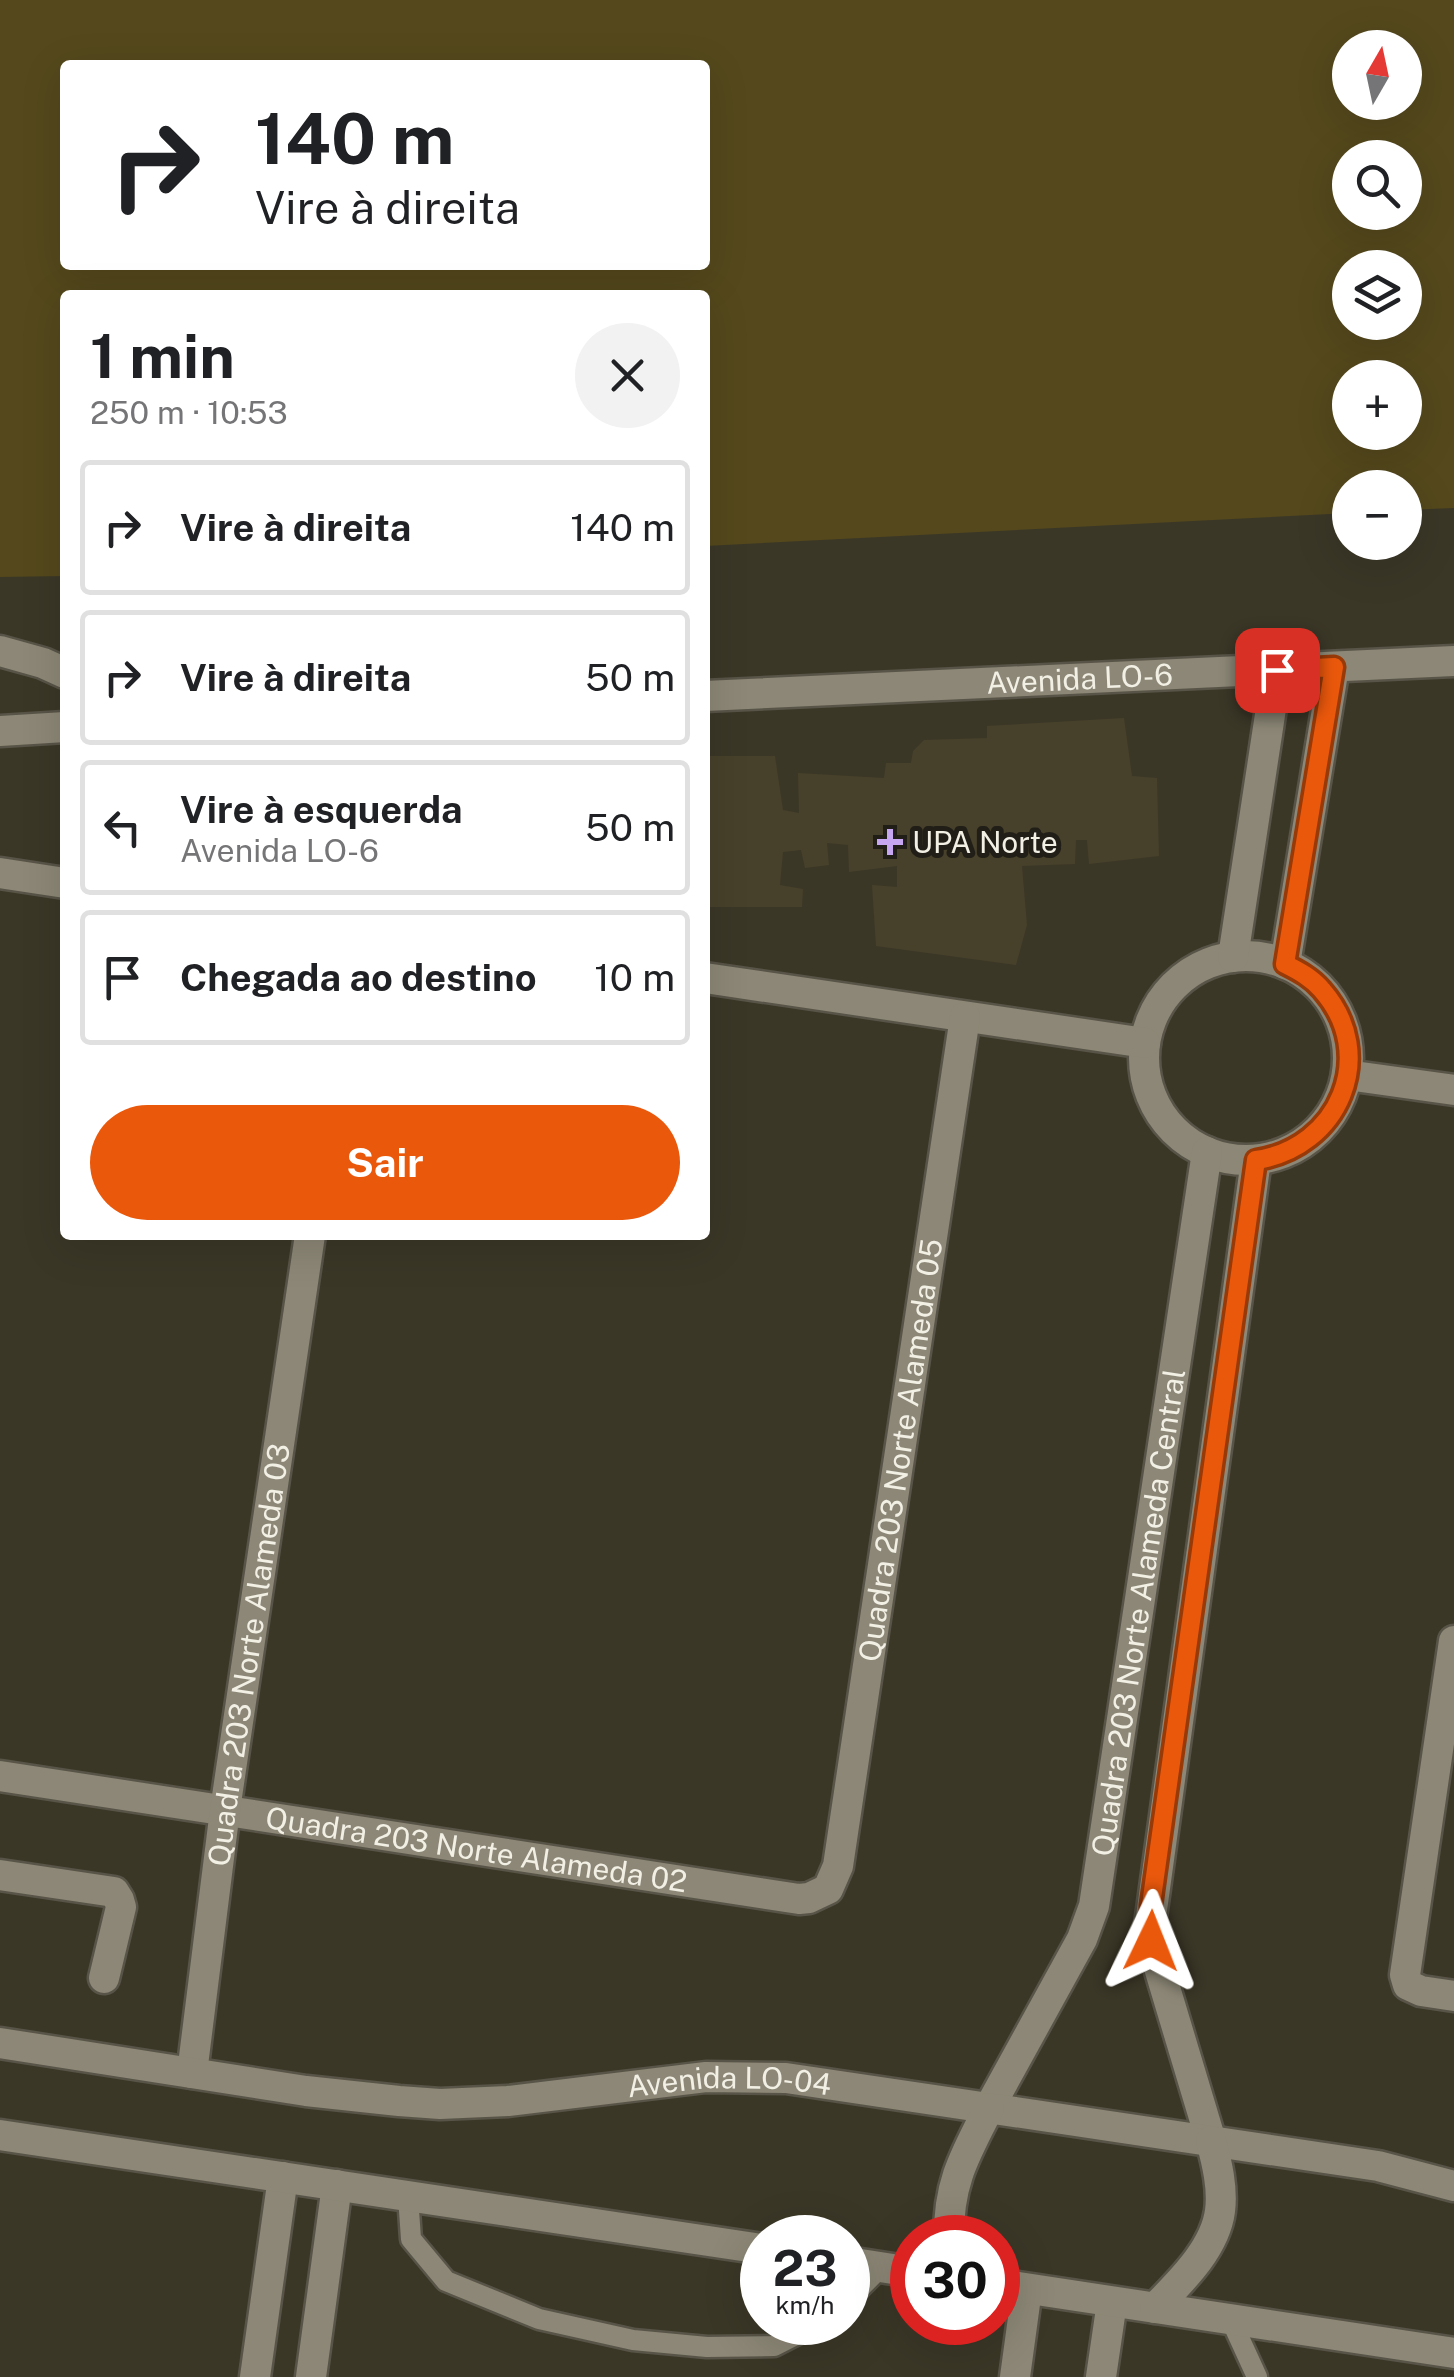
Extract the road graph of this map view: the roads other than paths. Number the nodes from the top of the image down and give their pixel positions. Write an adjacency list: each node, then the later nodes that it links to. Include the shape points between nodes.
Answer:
1 (0, 651): 4 (street)
2 (1454, 661): 3 (street, Avenida LO-6)
3 (1334, 667): 5 (street, Avenida LO-6); 12 (street)
4 (60, 670)
5 (1277, 670): 6 (street, Avenida LO-6); 11 (street)
6 (710, 696)
7 (60, 728): 8 (street)
8 (0, 731)
9 (0, 873): 10 (street)
10 (60, 882)
11 (1233, 957): 12 (street); 15 (street, via 1175,984 1151,1019)
12 (1285, 964): 16 (street, via 1316,983 1338,1012 1347,1038)
13 (710, 979): 14 (street)
14 (965, 1017): 15 (street); 25 (street, Quadra 203 Norte Alameda 05)
15 (1145, 1043): 18 (street, via 1146,1077 1157,1108 1178,1134)
16 (1347, 1075): 17 (street); 19 (street, via 1318,1131 1289,1151)
17 (1454, 1090)
18 (1207, 1152): 19 (street); 30 (street, Quadra 203 Norte Alameda Central, via 1094,1906)
19 (1256, 1160): 32 (street, Quadra 203 Norte Alameda Central, via 1150,1924)
20 (309, 1240): 23 (street, Quadra 203 Norte Alameda 03)
21 (1454, 1641): 27 (street, via 1406,1969 1408,1985)
22 (0, 1776): 23 (street, Quadra 203 Norte Alameda 02)
23 (225, 1810): 25 (street, Quadra 203 Norte Alameda 02, via 799,1899); 29 (street, Quadra 203 Norte Alameda 03)
24 (0, 1875): 26 (street, via 114,1892 121,1907)
25 (832, 1884)
26 (104, 1978)
27 (1454, 1996)
28 (0, 2044): 29 (street, Avenida LO-04)
29 (192, 2073): 30 (street, Avenida LO-04, via 440,2104 706,2077 786,2078)
30 (989, 2108): 32 (street, Avenida LO-04); 37 (street, Quadra 203 Norte Alameda Central, via 956,2176)
31 (0, 2135): 33 (street)
32 (1211, 2141): 35 (street, Avenida LO-04, via 1378,2166); 45 (street, Quadra 203 Norte Alameda Central, via 1220,2213 1200,2256)
33 (283, 2177): 34 (street); 50 (street)
34 (337, 2185): 36 (street); 51 (street)
35 (1454, 2186)
36 (408, 2196): 38 (street); 47 (lane, via 411,2239 446,2281 540,2319 633,2340)
37 (950, 2215)
38 (740, 2246)
39 (870, 2265): 40 (street)
40 (882, 2267): 41 (street); 42 (lane)
41 (890, 2268)
42 (870, 2279)
43 (1020, 2288): 44 (street)
44 (1112, 2302): 45 (street); 53 (street)
45 (1155, 2308): 46 (street)
46 (1232, 2320): 49 (street); 54 (lane)
47 (776, 2345)
48 (1014, 2345): 52 (street)
49 (1454, 2354)
50 (255, 2377)
51 (311, 2377)
52 (1015, 2377)
53 (1101, 2377)
54 (1257, 2377)

